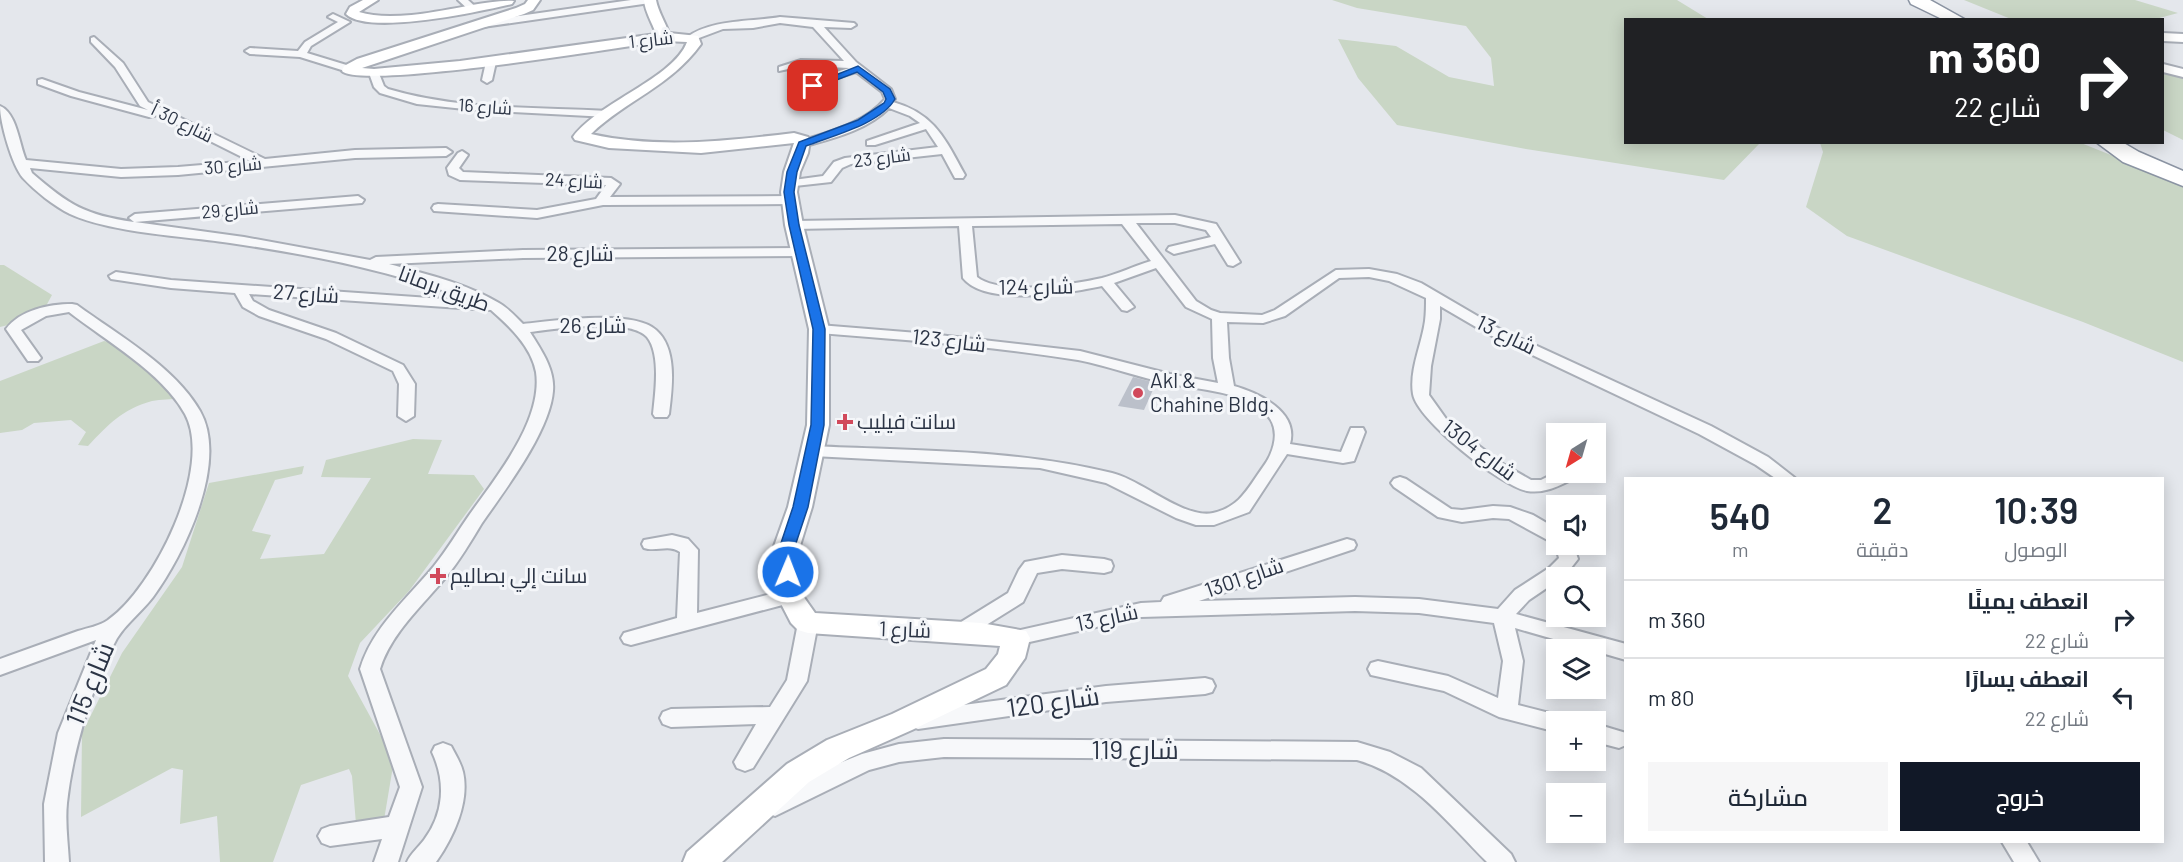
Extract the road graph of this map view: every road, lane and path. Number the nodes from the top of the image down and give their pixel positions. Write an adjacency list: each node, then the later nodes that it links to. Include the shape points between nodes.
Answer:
1 (372, 0): 8 (street, via 352,14 380,18)
2 (463, 0): 8 (street)
3 (510, 0): 8 (street)
4 (534, 0): 12 (street, via 529,7)
5 (650, 0): 12 (street); 15 (street)
6 (1902, 0): 10 (highway)
7 (1917, 0): 11 (highway)
8 (474, 10)
9 (333, 17): 21 (street, via 345,22 308,44)
10 (1938, 18)
11 (1954, 18)
12 (483, 24): 25 (street)
13 (816, 24): 14 (street); 17 (street, via 786,20 722,26); 23 (street)
14 (851, 25)
15 (664, 37): 17 (street, شارع 1); 22 (street, شارع 1)
16 (2164, 37): 18 (street)
17 (691, 38): 34 (street, شارع 1, via 694,44 667,74)
18 (2183, 38)
19 (94, 40): 35 (street, شارع 30 أ, via 119,65 144,104)
20 (250, 51): 21 (street)
21 (301, 54): 25 (street)
22 (491, 62): 27 (street, شارع 1); 29 (street)
23 (855, 66): 26 (street, via 801,63); 31 (street); 32 (street, via 887,91)
24 (2164, 68): 28 (street)
25 (349, 69): 27 (street, شارع 1, via 355,73)
26 (783, 69)
27 (374, 73): 34 (street, شارع 16, via 384,91 417,101)
28 (2183, 73)
29 (487, 80)
30 (42, 82): 35 (street)
31 (796, 94)
32 (887, 104): 36 (street, via 912,111); 38 (street, via 847,128)
33 (0, 109): 44 (street, طريق برمانا, via 6,116)
34 (608, 114): 38 (street, شارع 1, via 581,137 591,141 701,148 794,138)
35 (171, 119): 45 (street, شارع 30 أ)
36 (929, 124): 37 (street); 41 (street)
37 (872, 143)
38 (802, 144): 51 (street, via 792,172)
39 (2109, 144): 48 (highway)
40 (2130, 144): 46 (highway)
41 (945, 150): 47 (street); 51 (street, شارع 23, via 849,161 838,165 827,179)
42 (446, 152): 45 (street, شارع 30, via 355,154)
43 (462, 155): 50 (street, شارع 24, via 453,168 460,176 611,182 614,184)
44 (21, 163): 45 (street, شارع 30, via 121,173); 53 (street, طريق برمانا, via 32,180 60,203)
45 (263, 163)
46 (2183, 171)
47 (959, 175)
48 (2183, 179)
49 (358, 200): 53 (street, شارع 29)
50 (603, 201): 51 (street, شارع 24); 52 (street, via 537,214)
51 (792, 203): 55 (street); 58 (street)
52 (438, 208)
53 (102, 220): 59 (street, طريق برمانا)
54 (1127, 221): 55 (street); 56 (street, via 1187,220 1211,227); 61 (street)
55 (965, 222): 63 (street, شارع 124, via 970,278 984,288 1069,288)
56 (1219, 239): 57 (street); 60 (street)
57 (1174, 250)
58 (801, 252): 59 (street, شارع 28, via 523,254); 70 (street)
59 (360, 261): 66 (street, طريق برمانا, via 431,280)
60 (1233, 262)
61 (1158, 263): 63 (street, شارع 124); 68 (street, via 1196,308)
62 (116, 276): 64 (street, شارع 27)
63 (1105, 281): 67 (street)
64 (241, 289): 66 (street, شارع 27); 74 (street, via 248,304 264,313 331,336 398,368 407,381)
65 (1433, 297): 68 (street, شارع 13, via 1392,277 1350,272 1336,274 1271,317); 78 (street, شارع 13, via 1493,331 1705,430); 80 (street, شارع 1304, via 1421,395 1443,427 1497,468 1527,486)
66 (496, 307): 69 (street, طريق برمانا)
67 (1127, 307)
68 (1219, 317): 72 (street)
69 (520, 329): 73 (street, شارع 26, via 590,322 642,327 657,341 665,384); 109 (street, طريق برمانا, via 543,369 545,391 521,453 442,568 388,632 370,669 411,787)
70 (819, 329): 72 (street, شارع 123, via 1080,356 1169,379); 77 (street, via 818,425)
71 (33, 358): 91 (street, via 13,329 45,312 72,308 164,376 198,424 202,461 183,526 158,578)
72 (1227, 388): 76 (street, via 1272,410 1283,427)
73 (662, 414)
74 (406, 416)
75 (1357, 432): 76 (street, via 1347,457 1343,458)
76 (1282, 448): 77 (street, via 1243,508 1214,519 1182,514 1111,478 1040,463)
77 (813, 451): 86 (street, via 786,549)
78 (1785, 477)
79 (1400, 483): 81 (street, via 1450,515 1510,514)
80 (1550, 483)
81 (1546, 531)
82 (651, 544): 89 (street, via 675,542 689,550)
83 (1347, 545): 87 (street, شارع 1301, via 1214,591)
84 (1568, 555): 88 (street, via 1563,567 1522,595)
85 (1104, 566): 92 (street, via 1062,562 1032,567 1016,597)
86 (790, 596): 89 (street); 90 (street)
87 (1141, 610): 88 (street, شارع 13, via 1355,604 1419,606); 94 (street, شارع 13)
88 (1502, 617): 95 (street, شارع 13); 99 (street, via 1513,662)
89 (687, 623): 93 (street)
90 (808, 623): 92 (street, شارع 1); 100 (street, via 797,681)
91 (114, 626): 96 (street, شارع 115); 112 (street, شارع 115, via 69,733 55,804)
92 (960, 632): 94 (street, شارع 1)
93 (631, 638)
94 (1016, 638): 103 (street, via 1011,658 996,677)
95 (1624, 651)
96 (0, 667)
97 (1378, 669): 99 (street, via 1448,684)
98 (1205, 686): 103 (street, شارع 120, via 1106,694)
99 (1507, 711): 102 (street)
100 (776, 715): 101 (street); 107 (street)
101 (671, 718)
102 (1546, 720)
103 (902, 722): 108 (street, via 838,748 798,773)
104 (1606, 736): 105 (street)
105 (1620, 739)
106 (443, 752): 114 (street, via 453,774 451,798 441,834)
107 (745, 762)
108 (743, 823): 115 (street); 116 (street, شارع 119, via 860,763 944,748 1357,751 1382,758 1413,775)
109 (399, 826): 110 (street); 113 (street, طريق برمانا)
110 (330, 836)
111 (2015, 843): 117 (street)
112 (57, 862)
113 (386, 862)
114 (418, 862)
115 (699, 862)
116 (1503, 862)
117 (2027, 862)

